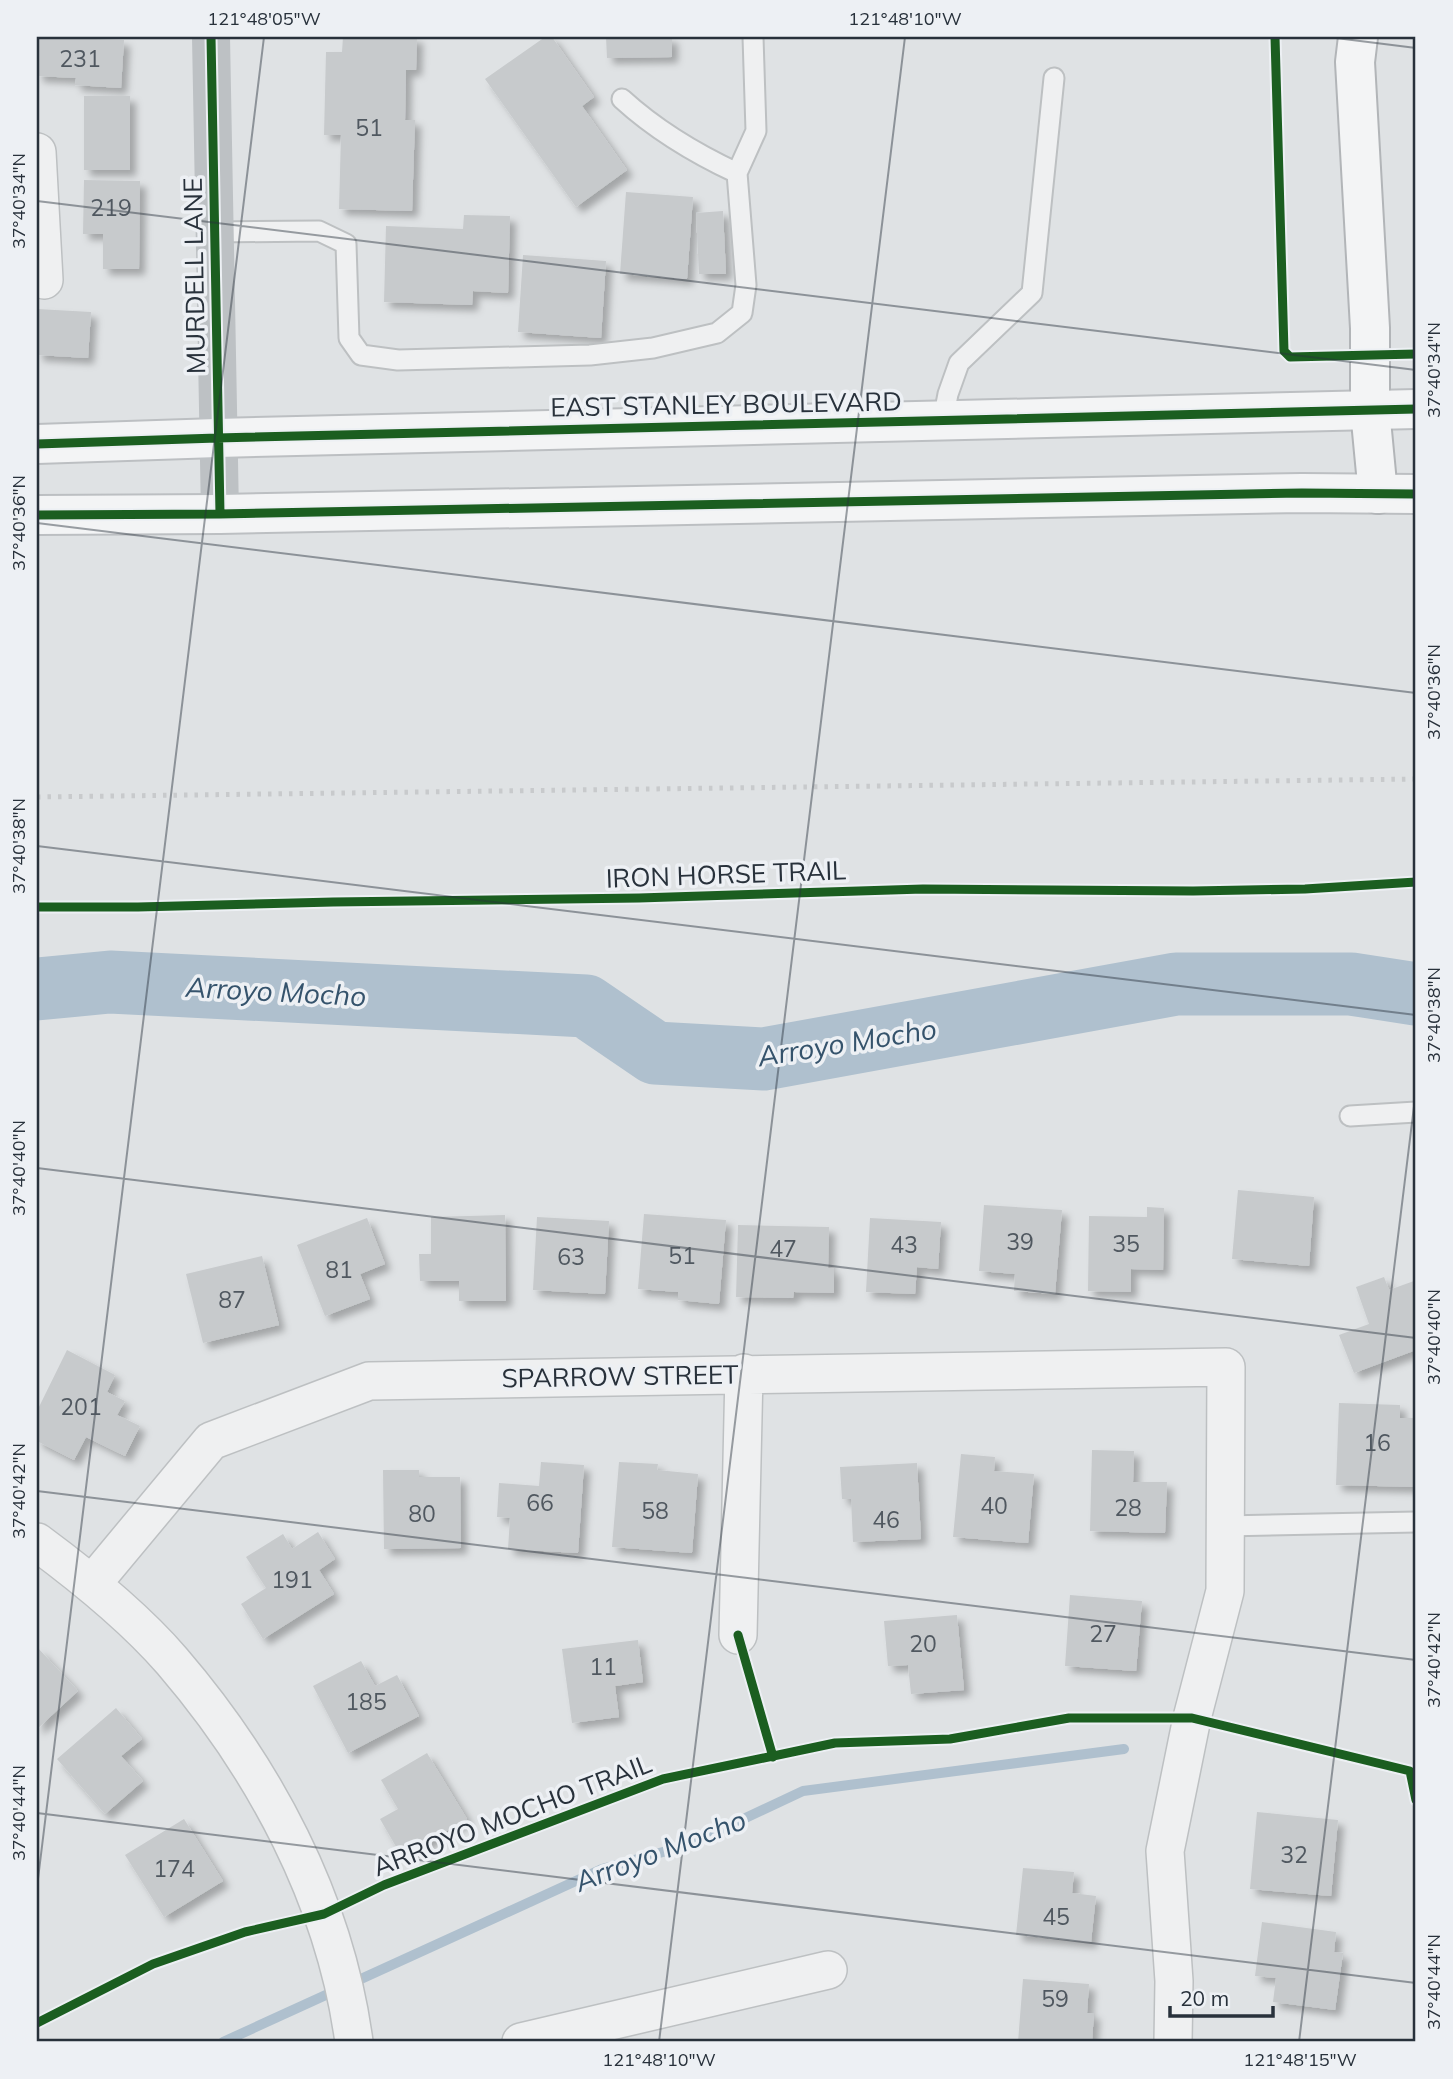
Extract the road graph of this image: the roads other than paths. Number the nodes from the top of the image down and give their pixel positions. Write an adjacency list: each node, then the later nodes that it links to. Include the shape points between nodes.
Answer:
1 (211, 37): 8 (street, MURDELL LANE)
2 (752, 37): 7 (lane, via 756,131)
3 (1358, 37): 10 (main road, via 1355,62 1370,328)
4 (1054, 78): 12 (lane, via 1032,293 959,363)
5 (622, 99): 7 (lane, via 670,138)
6 (37, 152): 9 (street)
7 (737, 173): 8 (lane, via 746,285 742,313 717,333 653,348 590,355 398,360 361,355 349,338 346,244 319,231)
8 (215, 232): 13 (street, MURDELL LANE)
9 (44, 280)
10 (1370, 410): 11 (main road, EAST STANLEY BOULEVARD); 12 (main road, EAST STANLEY BOULEVARD); 15 (main road)
11 (1416, 410)
12 (943, 420): 13 (main road, EAST STANLEY BOULEVARD)
13 (217, 438): 14 (main road, EAST STANLEY BOULEVARD); 17 (street, MURDELL LANE)
14 (37, 444)
15 (1378, 494): 16 (main road); 17 (main road)
16 (1416, 495)
17 (220, 514): 18 (main road)
18 (37, 515)
19 (1416, 1112): 20 (lane)
20 (1350, 1116)
21 (744, 1373): 23 (street, SPARROW STREET, via 1226,1367); 25 (street, SPARROW STREET, via 369,1381 211,1441); 26 (street)
22 (1416, 1522): 23 (lane)
23 (1225, 1526): 30 (street, via 1225,1591 1192,1718 1165,1851 1174,1981)
24 (37, 1542): 25 (street)
25 (92, 1584): 28 (street, via 170,1659 237,1743 276,1810 324,1914 349,2004)
26 (738, 1635)
27 (828, 1970): 29 (street)
28 (354, 2042)
29 (521, 2042)
30 (1173, 2042)

